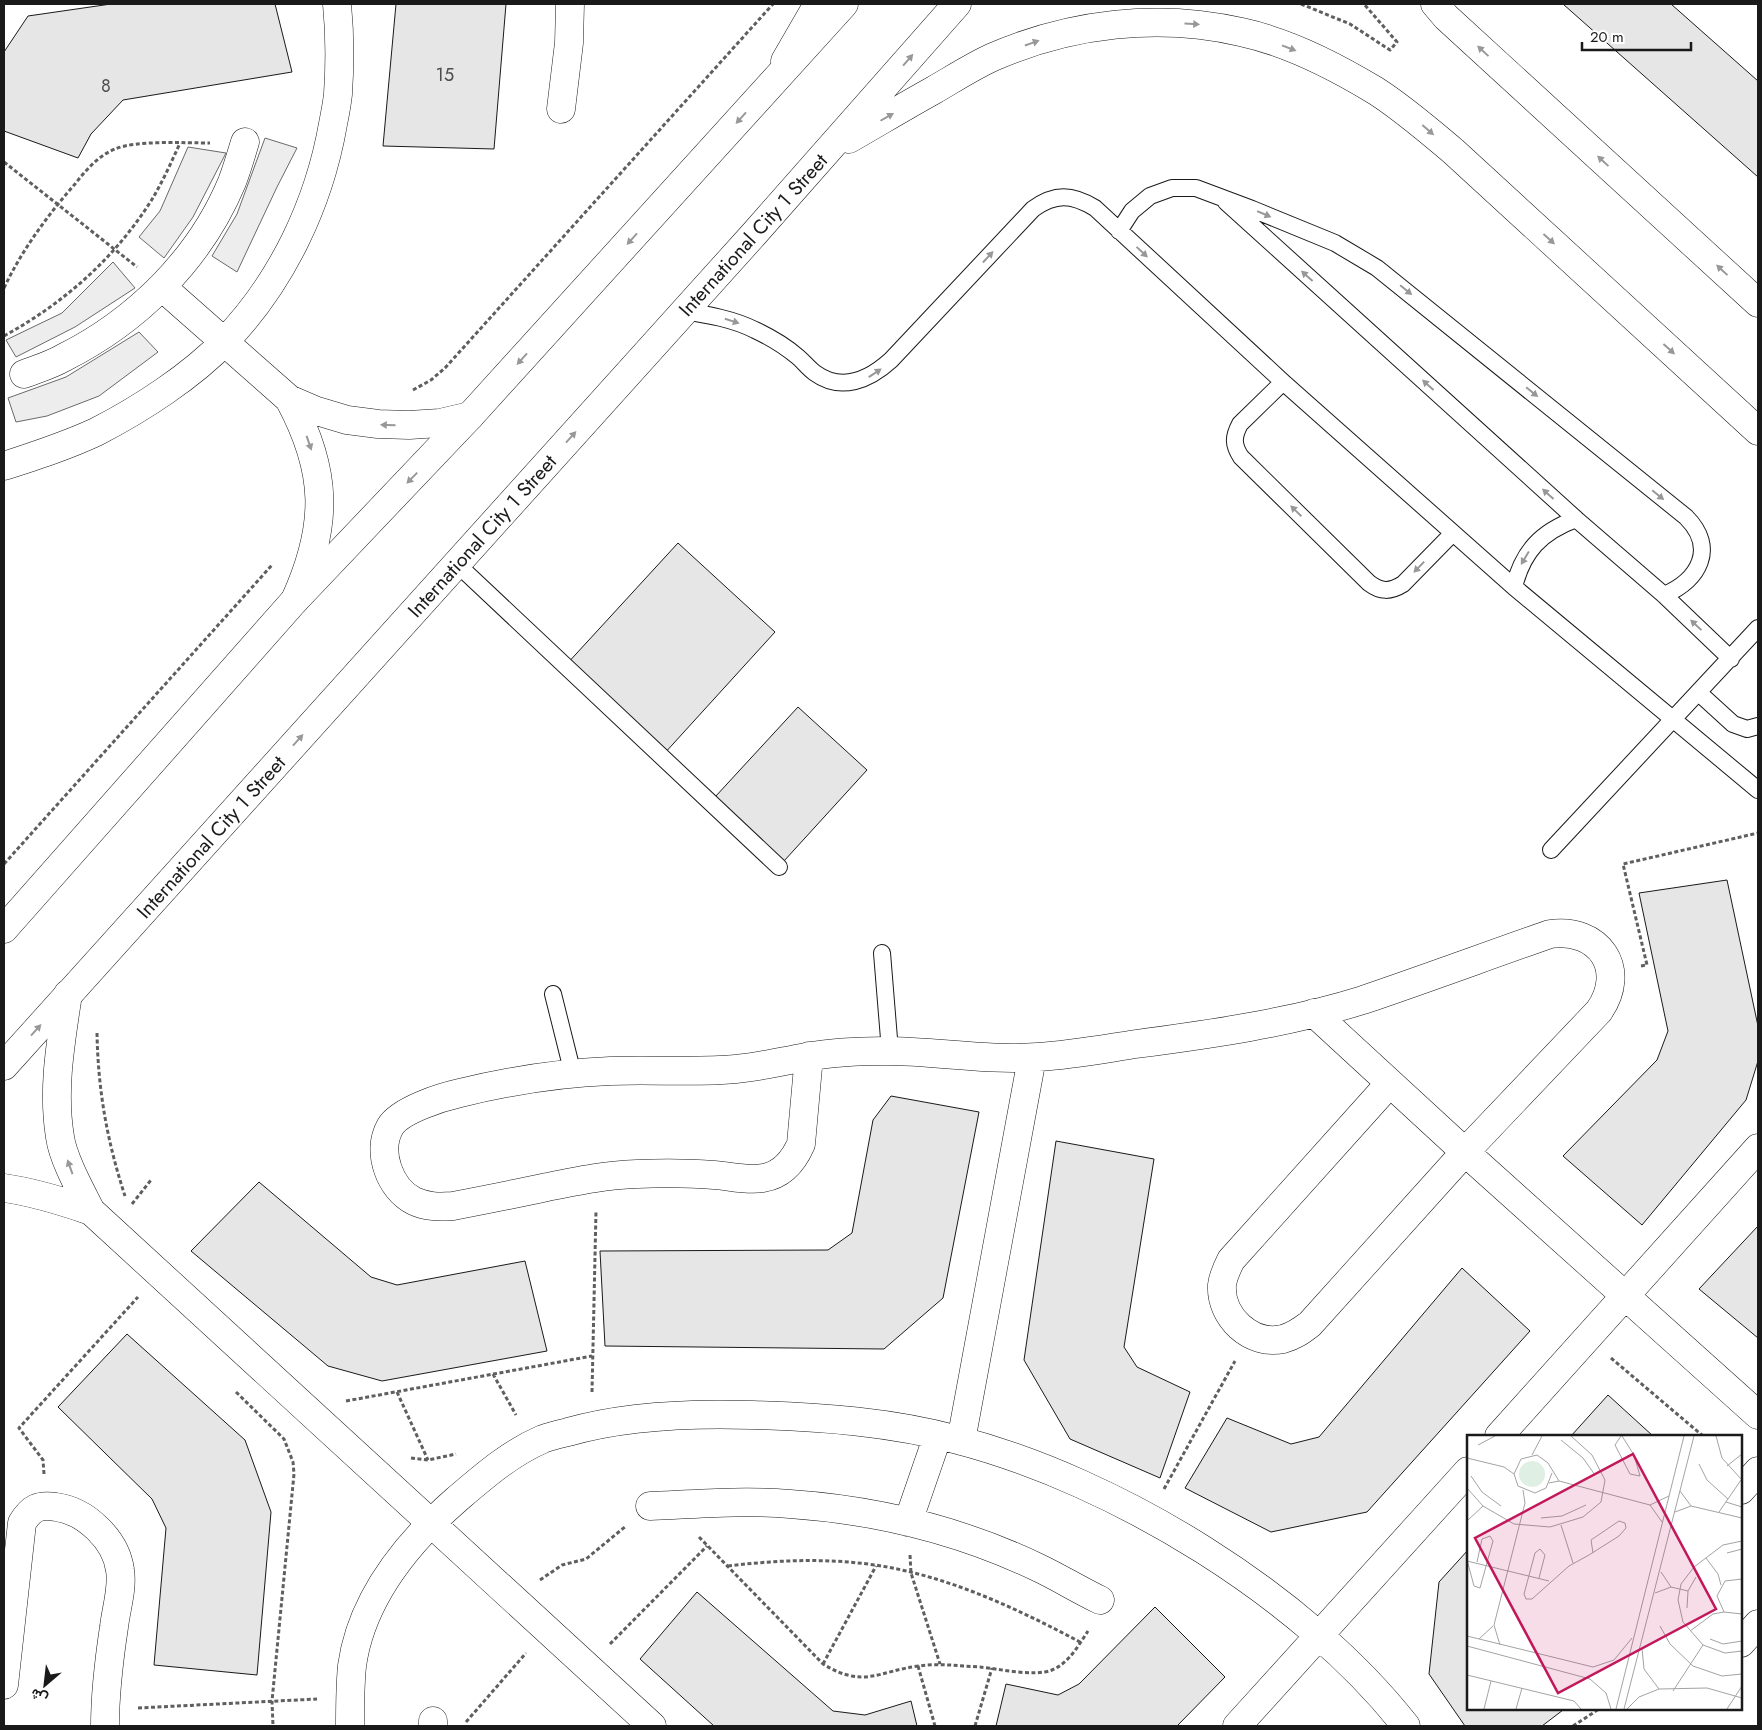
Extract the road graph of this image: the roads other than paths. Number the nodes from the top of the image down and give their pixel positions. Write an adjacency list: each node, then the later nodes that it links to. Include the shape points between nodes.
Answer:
1 (337, 4): 16 (street, via 340,40 338,96 328,152 312,205 287,256 257,304)
2 (570, 4): 8 (street)
3 (818, 4): 7 (street)
4 (844, 4): 7 (street)
5 (957, 4): 10 (street, International City 1 Street, one-way to 5)
6 (1435, 4): 14 (street, one-way to 6)
7 (768, 88): 20 (street, one-way to 20)
8 (561, 109)
9 (246, 142): 13 (street, via 232,182 213,220 190,256)
10 (830, 150): 15 (street, International City 1 Street); 21 (street, one-way to 21, via 955,77 993,57 1033,42 1073,31 1158,22 1200,24 1243,32 1289,47 1333,67 1416,119)
11 (1219, 196): 12 (lane, via 1196,188 1172,188 1150,196 1132,211); 23 (lane, one-way to 11); 27 (lane, one-way to 27, via 1335,243 1377,268 1686,517 1700,536 1702,558 1685,583)
12 (1120, 231): 15 (lane, one-way to 12, via 733,320 756,330 797,356 815,373 830,380 864,380 891,360 1026,216 1044,201 1057,197 1084,201); 18 (lane, one-way to 18)
13 (162, 287): 16 (street); 17 (street, via 98,339 62,359)
14 (1758, 303)
15 (685, 311): 25 (street, International City 1 Street, one-way to 15)
16 (225, 341): 19 (street); 22 (street, via 181,379 140,407 95,432)
17 (24, 374)
18 (1283, 382): 24 (lane); 24 (lane, one-way to 18, via 1395,589 1377,588 1369,583 1236,450 1235,432 1240,424)
19 (289, 398): 20 (street, one-way to 19, via 440,423 378,424 347,420); 28 (street, one-way to 28, via 313,454 320,514 316,544)
20 (470, 416): 28 (street, one-way to 28)
21 (1758, 430)
22 (4, 466)
23 (1576, 519): 26 (lane, one-way to 26, via 1547,533 1535,544 1518,571); 27 (lane)
24 (1453, 532): 26 (lane)
25 (457, 564): 36 (lane); 39 (street, International City 1 Street, one-way to 25)
26 (1514, 587): 32 (lane)
27 (1664, 595): 30 (lane, one-way to 27)
28 (295, 600): 37 (street)
29 (1758, 628): 30 (lane)
30 (1731, 659): 31 (lane)
31 (1699, 693): 32 (lane); 33 (lane, via 1733,724 1747,729)
32 (1674, 720): 34 (lane); 35 (lane)
33 (1758, 726)
34 (1758, 790)
35 (1551, 850)
36 (779, 867)
37 (4, 929)
38 (882, 953): 42 (lane)
39 (68, 994): 45 (street, International City 1 Street, one-way to 39); 51 (street, one-way to 39, via 60,1138 57,1101 59,1053)
40 (553, 994): 46 (lane)
41 (1314, 1013): 44 (street, via 1225,1033); 47 (street); 49 (street, via 1362,1000 1550,934 1577,934 1599,949 1611,973 1606,1000)
42 (890, 1051): 43 (street); 44 (street, via 981,1058)
43 (809, 1056): 46 (street, via 730,1070); 46 (street, via 801,1144 787,1166 764,1178 635,1174 596,1178 453,1206 431,1207 412,1200 396,1186 386,1168 384,1147 390,1127 403,1114 447,1096 502,1083)
44 (1032, 1058): 55 (street)
45 (4, 1066)
46 (573, 1074)
47 (1390, 1083): 49 (street); 49 (street, via 1231,1260 1222,1286 1229,1314 1238,1326 1265,1339 1297,1334 1310,1324)
48 (1758, 1148): 52 (street)
49 (1465, 1152): 52 (street)
50 (4, 1188): 51 (street)
51 (91, 1211): 61 (street)
52 (1626, 1295): 53 (street); 54 (street)
53 (1758, 1415)
54 (1500, 1435)
55 (949, 1438): 60 (street); 61 (street, via 867,1423 796,1416 652,1417 591,1425 543,1439 507,1458); 64 (street, via 1057,1474 1148,1518 1208,1553)
56 (1758, 1471): 58 (street)
57 (1467, 1472): 64 (street)
58 (1742, 1489)
59 (659, 1505): 60 (street, via 789,1504 849,1510)
60 (908, 1522): 62 (street, via 974,1541 1038,1568)
61 (430, 1523): 68 (street, via 392,1570 374,1599 361,1631 353,1664); 69 (street)
62 (1100, 1600)
63 (1758, 1624): 65 (street)
64 (1319, 1636): 70 (street); 71 (street, via 1360,1672)
65 (1742, 1642)
66 (4, 1685): 67 (street, via 22,1523 35,1508 45,1505 66,1508 86,1519 100,1532 113,1547 120,1570)
67 (105, 1718)
68 (350, 1726)
69 (652, 1726)
70 (1237, 1726)
71 (1406, 1726)

